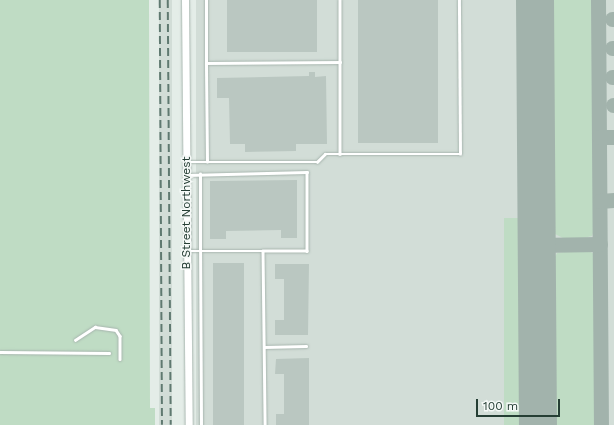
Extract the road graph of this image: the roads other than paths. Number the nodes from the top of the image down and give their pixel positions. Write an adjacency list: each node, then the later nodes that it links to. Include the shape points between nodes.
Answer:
1 (185, 0): 8 (street, B Street Northwest)
2 (206, 0): 6 (lane)
3 (340, 0): 5 (lane)
4 (458, 0): 7 (lane, via 460,154)
5 (340, 62): 6 (lane); 7 (lane)
6 (206, 63): 9 (lane)
7 (340, 154): 9 (lane, via 325,154 317,162)
8 (186, 162): 9 (lane); 11 (street, B Street Northwest)
9 (207, 162)
10 (200, 174): 11 (lane); 13 (lane); 14 (lane, via 307,172 307,251)
11 (187, 175): 12 (street, B Street Northwest)
12 (187, 251): 13 (lane); 21 (street, B Street Northwest)
13 (200, 251): 14 (lane); 22 (lane)
14 (263, 251): 17 (lane)
15 (75, 340): 20 (lane, via 95,327 116,330 120,336)
16 (306, 346): 17 (lane)
17 (264, 347): 23 (lane)
18 (0, 352): 19 (lane)
19 (109, 353)
20 (120, 359)
21 (189, 425)
22 (201, 425)
23 (265, 425)

